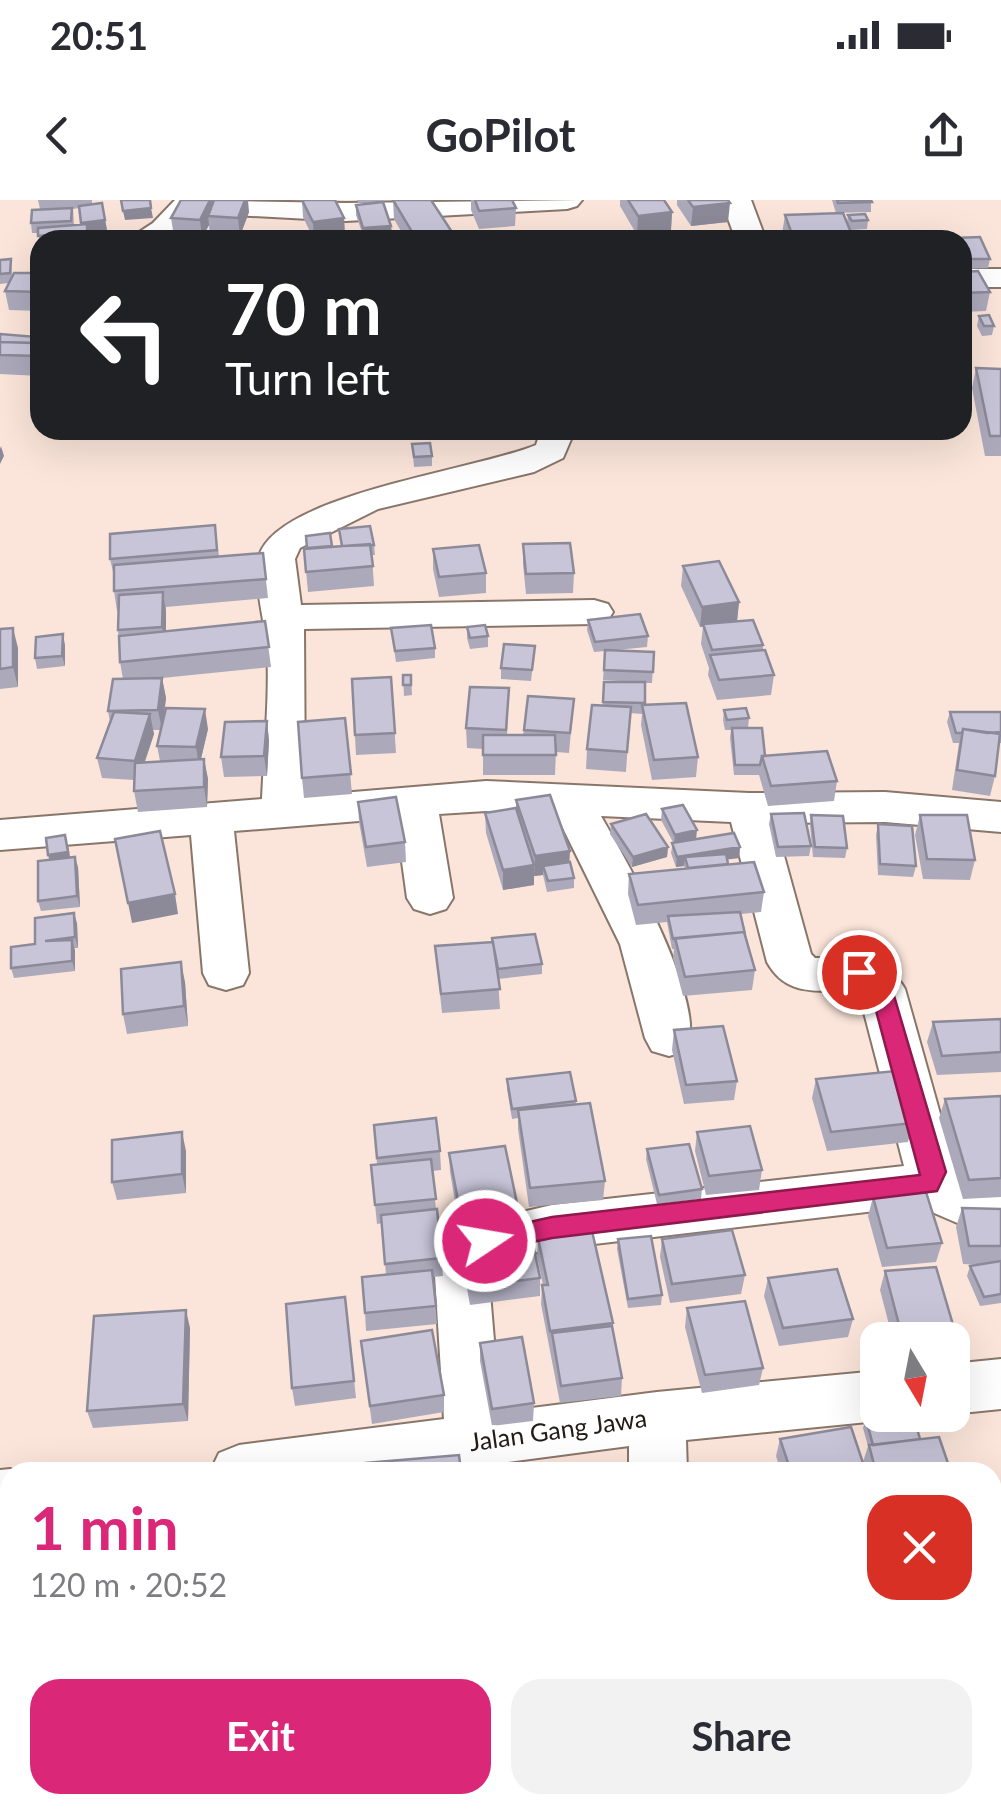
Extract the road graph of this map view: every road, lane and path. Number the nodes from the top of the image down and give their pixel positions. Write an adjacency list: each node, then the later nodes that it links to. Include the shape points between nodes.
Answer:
1 (567, 200): 4 (street)
2 (736, 200): 7 (street)
3 (190, 202): 4 (street, via 318,212); 5 (street)
4 (463, 202): 6 (street)
5 (164, 230)
6 (474, 230)
7 (747, 230)
8 (972, 278): 9 (street)
9 (1001, 278)
10 (555, 440): 12 (street, via 551,451 521,464 366,501 285,541 276,558)
11 (594, 612): 12 (street)
12 (282, 617): 16 (street)
13 (570, 800): 14 (street, via 486,796); 15 (street); 22 (street, via 616,882 663,998)
14 (415, 802): 16 (street); 20 (street)
15 (749, 808): 17 (street, via 884,807); 23 (street, via 790,962 810,976 859,972 881,989 934,1172)
16 (283, 811): 18 (street)
17 (1001, 817)
18 (212, 820): 19 (street); 21 (street)
19 (0, 835)
20 (430, 898)
21 (226, 973)
22 (669, 1038)
23 (928, 1184): 24 (street, via 960,1206); 29 (street, via 552,1227 472,1248 462,1260)
24 (1001, 1206)
25 (1001, 1384): 26 (street)
26 (970, 1387)
27 (860, 1398): 28 (street, Jalan Gang Jawa)
28 (657, 1417): 29 (street, Jalan Gang Jawa); 31 (street)
29 (474, 1441): 30 (street, Jalan Gang Jawa)
30 (315, 1462)
31 (658, 1462)

